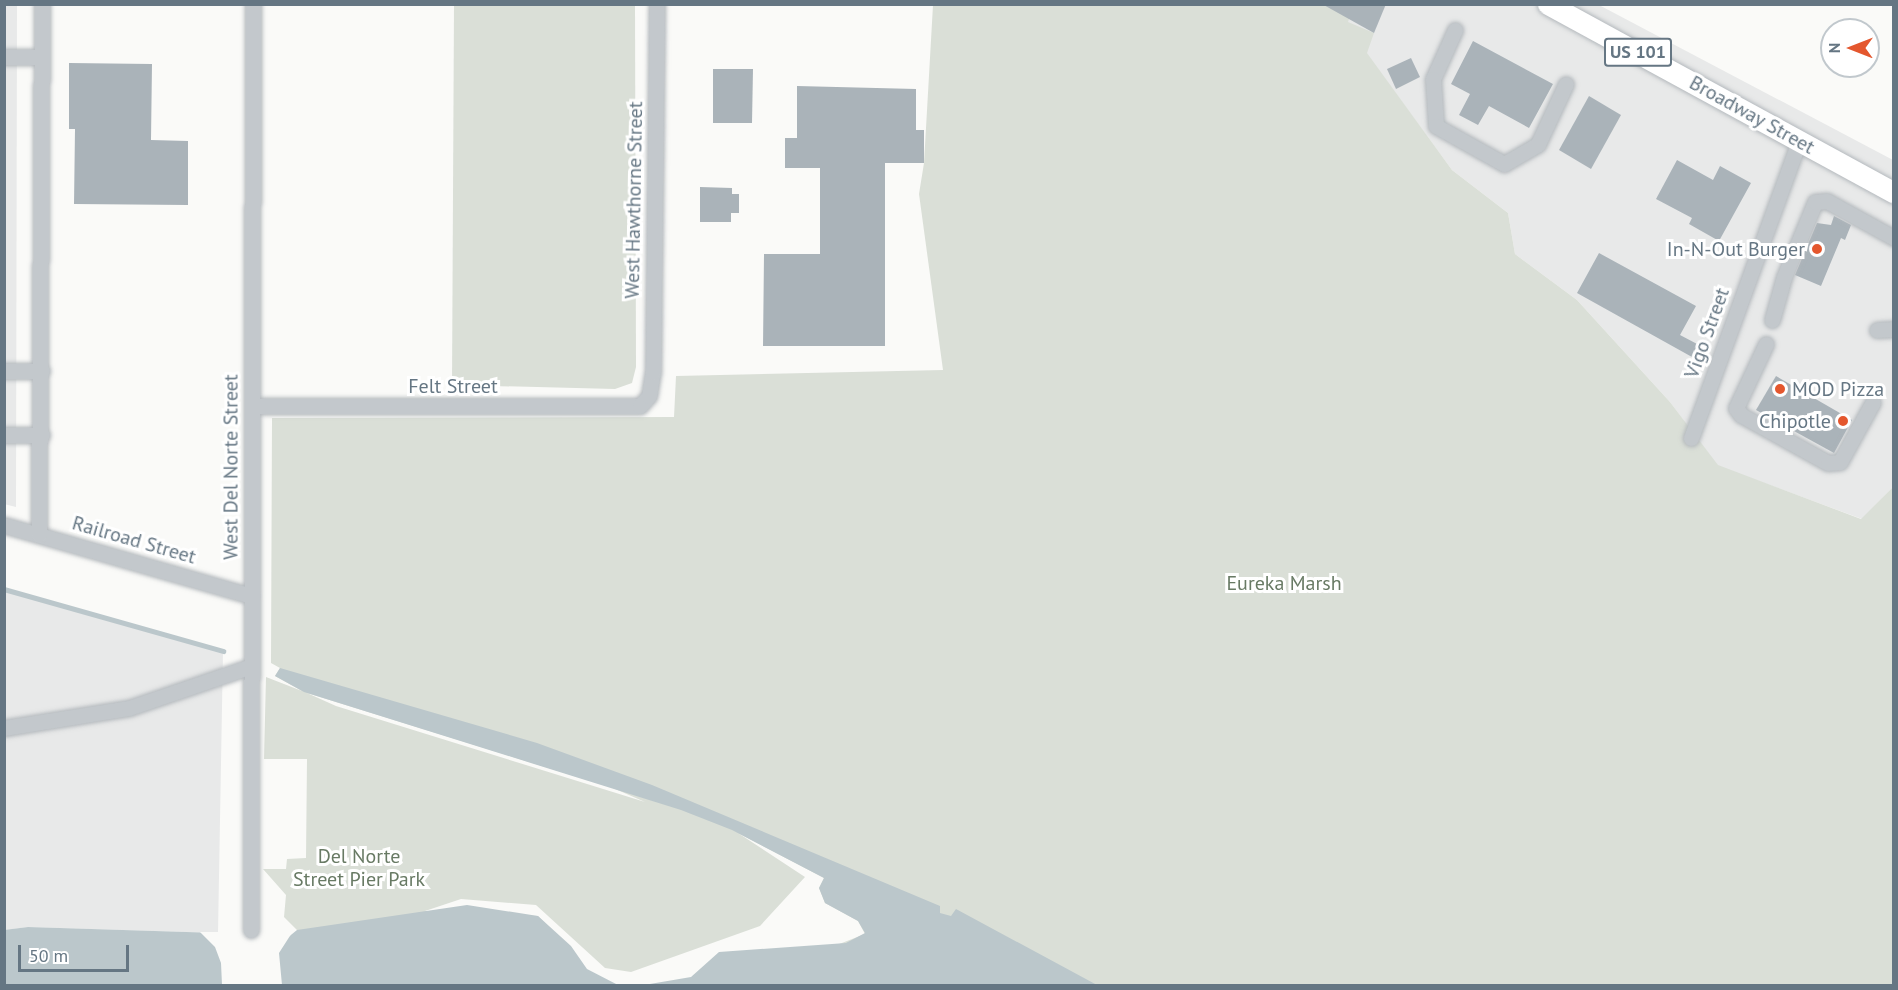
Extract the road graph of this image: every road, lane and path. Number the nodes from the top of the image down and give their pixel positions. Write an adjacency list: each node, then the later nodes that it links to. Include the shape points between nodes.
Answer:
1 (42, 4): 7 (street)
2 (253, 4): 20 (street, West Del Norte Street)
3 (657, 4): 18 (street, West Hawthorne Street, via 654,354)
4 (1548, 4): 9 (highway, Broadway Street / US 101)
5 (1455, 30): 8 (street, via 1433,80 1436,126 1504,165 1538,144)
6 (4, 57): 7 (street)
7 (42, 57): 17 (street)
8 (1566, 84)
9 (1799, 142): 10 (highway, Broadway Street / US 101); 23 (street, Vigo Street)
10 (1893, 192)
11 (1893, 238): 12 (street, via 1827,201 1815,202 1784,277)
12 (1772, 320)
13 (1893, 328): 14 (street)
14 (1876, 330)
15 (1766, 344): 19 (street, via 1736,408 1741,415 1828,464 1840,462)
16 (4, 371): 17 (street)
17 (42, 371): 22 (street)
18 (649, 396): 20 (street, Felt Street, via 640,406 625,408)
19 (1873, 402)
20 (252, 406): 26 (street, West Del Norte Street)
21 (4, 435): 22 (street)
22 (42, 435): 25 (street)
23 (1691, 438)
24 (4, 525): 25 (street, Railroad Street)
25 (39, 535): 26 (street, Railroad Street)
26 (252, 596): 27 (street, West Del Norte Street)
27 (252, 666): 28 (street, via 129,708); 29 (street, West Del Norte Street)
28 (4, 728)
29 (251, 930)

